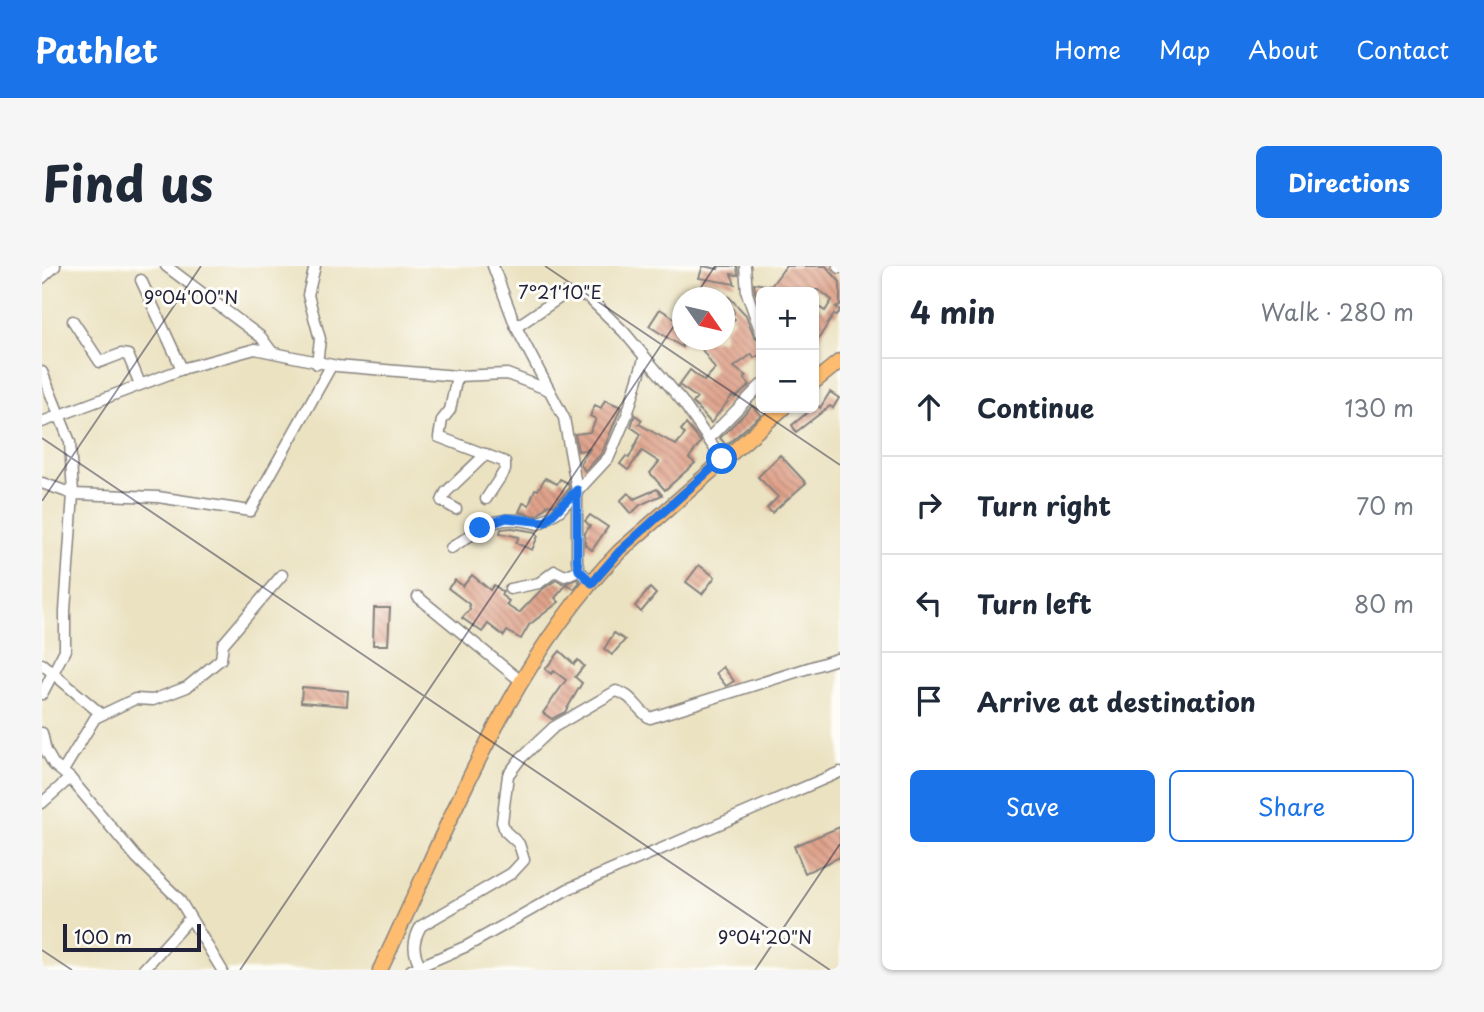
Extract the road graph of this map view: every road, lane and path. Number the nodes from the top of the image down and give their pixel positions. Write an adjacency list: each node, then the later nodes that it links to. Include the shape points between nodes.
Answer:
1 (55, 266): 6 (street)
2 (166, 266): 11 (street, via 261,337)
3 (315, 266): 14 (street, via 308,295 320,339)
4 (493, 266): 10 (street)
5 (744, 266): 8 (street)
6 (42, 278)
7 (141, 280): 16 (street)
8 (756, 319)
9 (73, 321): 20 (street, via 98,361 128,355)
10 (516, 327): 12 (street, via 565,294 587,296); 21 (street)
11 (272, 352): 14 (street); 16 (street, via 256,349)
12 (644, 359): 26 (street); 30 (street, via 613,449)
13 (840, 361): 19 (main road)
14 (317, 364): 15 (street)
15 (331, 366): 18 (street); 31 (street, via 250,512 170,498)
16 (182, 369): 20 (street)
17 (42, 372): 23 (street)
18 (457, 376): 21 (street, via 513,374); 27 (street, via 439,437)
19 (819, 378)
20 (140, 384): 23 (street)
21 (550, 390): 30 (street, via 564,418)
22 (756, 391): 26 (street)
23 (61, 413): 25 (street); 31 (street, via 72,451)
24 (777, 413): 28 (main road)
25 (42, 422)
26 (709, 438): 28 (street)
27 (486, 454): 32 (street, via 506,465); 33 (street, via 446,492 442,501)
28 (722, 459): 37 (main road, via 620,551)
29 (42, 483): 31 (street)
30 (577, 490): 34 (street, via 545,522 506,518 480,528); 35 (street)
31 (73, 494): 42 (street, via 67,640)
32 (486, 499)
33 (456, 509)
34 (451, 548)
35 (579, 570): 37 (street); 38 (street, via 565,576 555,571 539,583)
36 (282, 575): 45 (street, via 223,644 221,659 200,679 165,696 135,699)
37 (592, 583): 43 (main road)
38 (510, 589)
39 (418, 597): 43 (street)
40 (840, 658): 52 (street, via 650,718 626,693 616,691 554,727 508,775 502,822 519,844 524,860 512,873 421,926 414,938)
41 (42, 664): 42 (street)
42 (54, 672): 44 (street); 45 (street)
43 (522, 682): 55 (main road)
44 (42, 694)
45 (101, 714): 49 (street, via 91,723)
46 (42, 733): 47 (street)
47 (44, 752): 49 (street)
48 (840, 772): 52 (street, via 568,889 467,946)
49 (67, 775): 50 (street); 51 (street, via 137,858 179,899)
50 (42, 803)
51 (190, 918): 53 (street); 54 (street)
52 (416, 968)
53 (143, 970)
54 (222, 970)
55 (380, 970)

